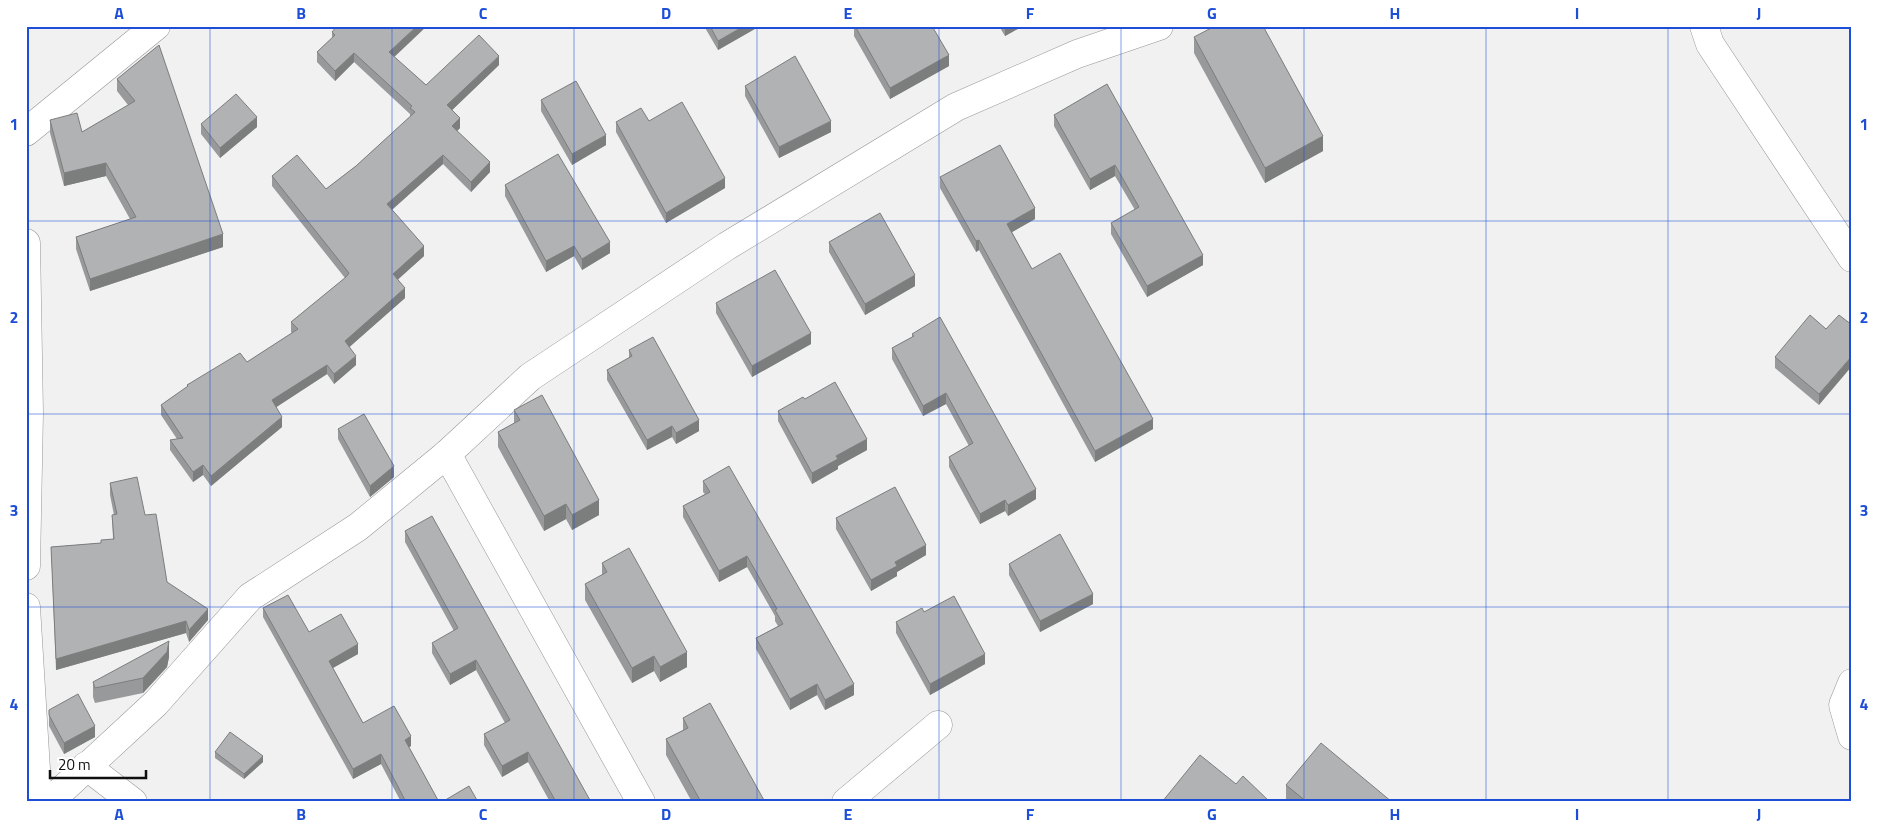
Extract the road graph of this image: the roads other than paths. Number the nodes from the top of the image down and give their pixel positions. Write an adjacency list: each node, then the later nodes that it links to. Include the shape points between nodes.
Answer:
1 (156, 26): 4 (street)
2 (1159, 26): 8 (street, via 1077,54 956,107 872,157 727,246 530,377)
3 (1704, 26): 6 (street, via 1710,44)
4 (26, 132)
5 (26, 243): 7 (street)
6 (1852, 258)
7 (28, 413): 9 (street)
8 (446, 454): 15 (street, via 358,526 250,597 156,702); 19 (street)
9 (26, 566)
10 (26, 607): 13 (street)
11 (1852, 683): 14 (street, via 1843,705)
12 (938, 725): 20 (street)
13 (30, 728): 16 (street)
14 (1852, 736)
15 (86, 766): 17 (street); 18 (street)
16 (38, 802)
17 (49, 802)
18 (133, 802)
19 (641, 802)
20 (846, 802)

